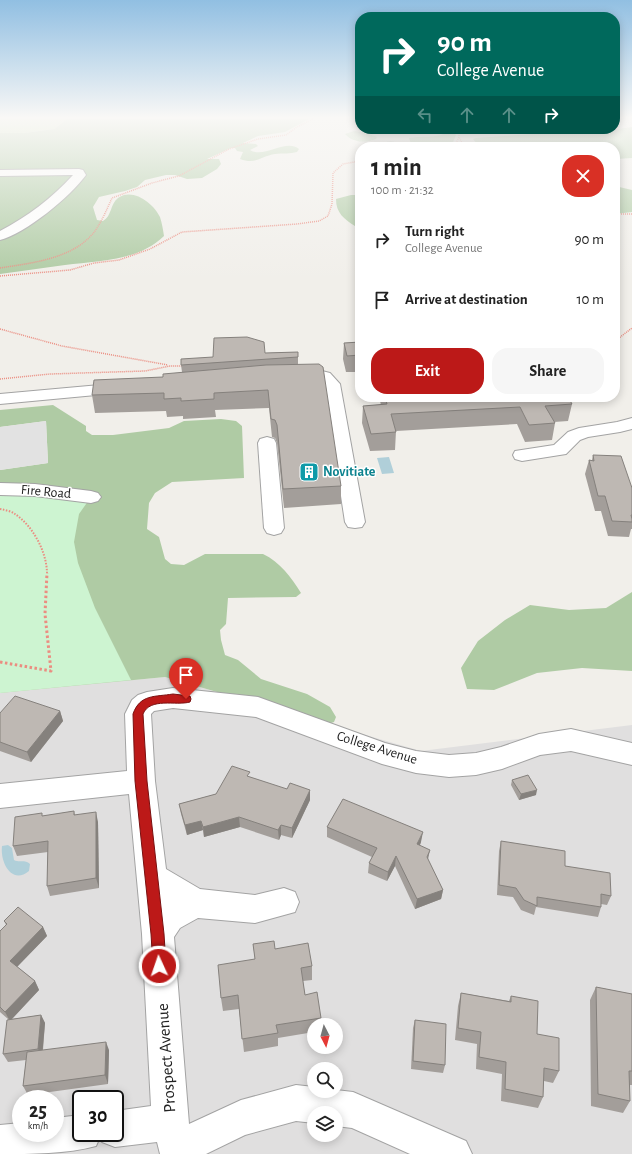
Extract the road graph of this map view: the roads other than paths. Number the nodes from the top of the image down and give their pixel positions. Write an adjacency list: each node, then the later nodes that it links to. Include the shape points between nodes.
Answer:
1 (0, 173): 2 (street)
2 (12, 173)
3 (79, 173): 4 (street, via 80,176 71,186 22,225)
4 (0, 236)
5 (280, 375): 13 (street, via 319,374 326,376 332,384)
6 (140, 386): 7 (street)
7 (0, 398)
8 (632, 423): 10 (street, via 574,436 559,450)
9 (267, 443): 14 (street)
10 (522, 455)
11 (0, 489): 12 (street, Fire Road, via 35,490)
12 (91, 497)
13 (355, 522)
14 (274, 528)
15 (147, 702): 16 (street, College Avenue, via 180,698 258,707 382,753 416,762 449,766 476,764 539,745 571,740); 17 (street, Prospect Avenue, via 138,714)
16 (632, 754)
17 (141, 781): 18 (street); 19 (street, Prospect Avenue)
18 (0, 796)
19 (151, 876): 21 (street); 22 (street, Prospect Avenue)
20 (284, 902): 21 (street, via 255,909)
21 (195, 903): 22 (street, via 169,918)
22 (158, 934): 25 (street, Prospect Avenue)
23 (124, 1131): 25 (street)
24 (72, 1134): 26 (street)
25 (176, 1141): 27 (street, via 241,1118 296,1103 353,1110)
26 (0, 1144)
27 (453, 1154)

